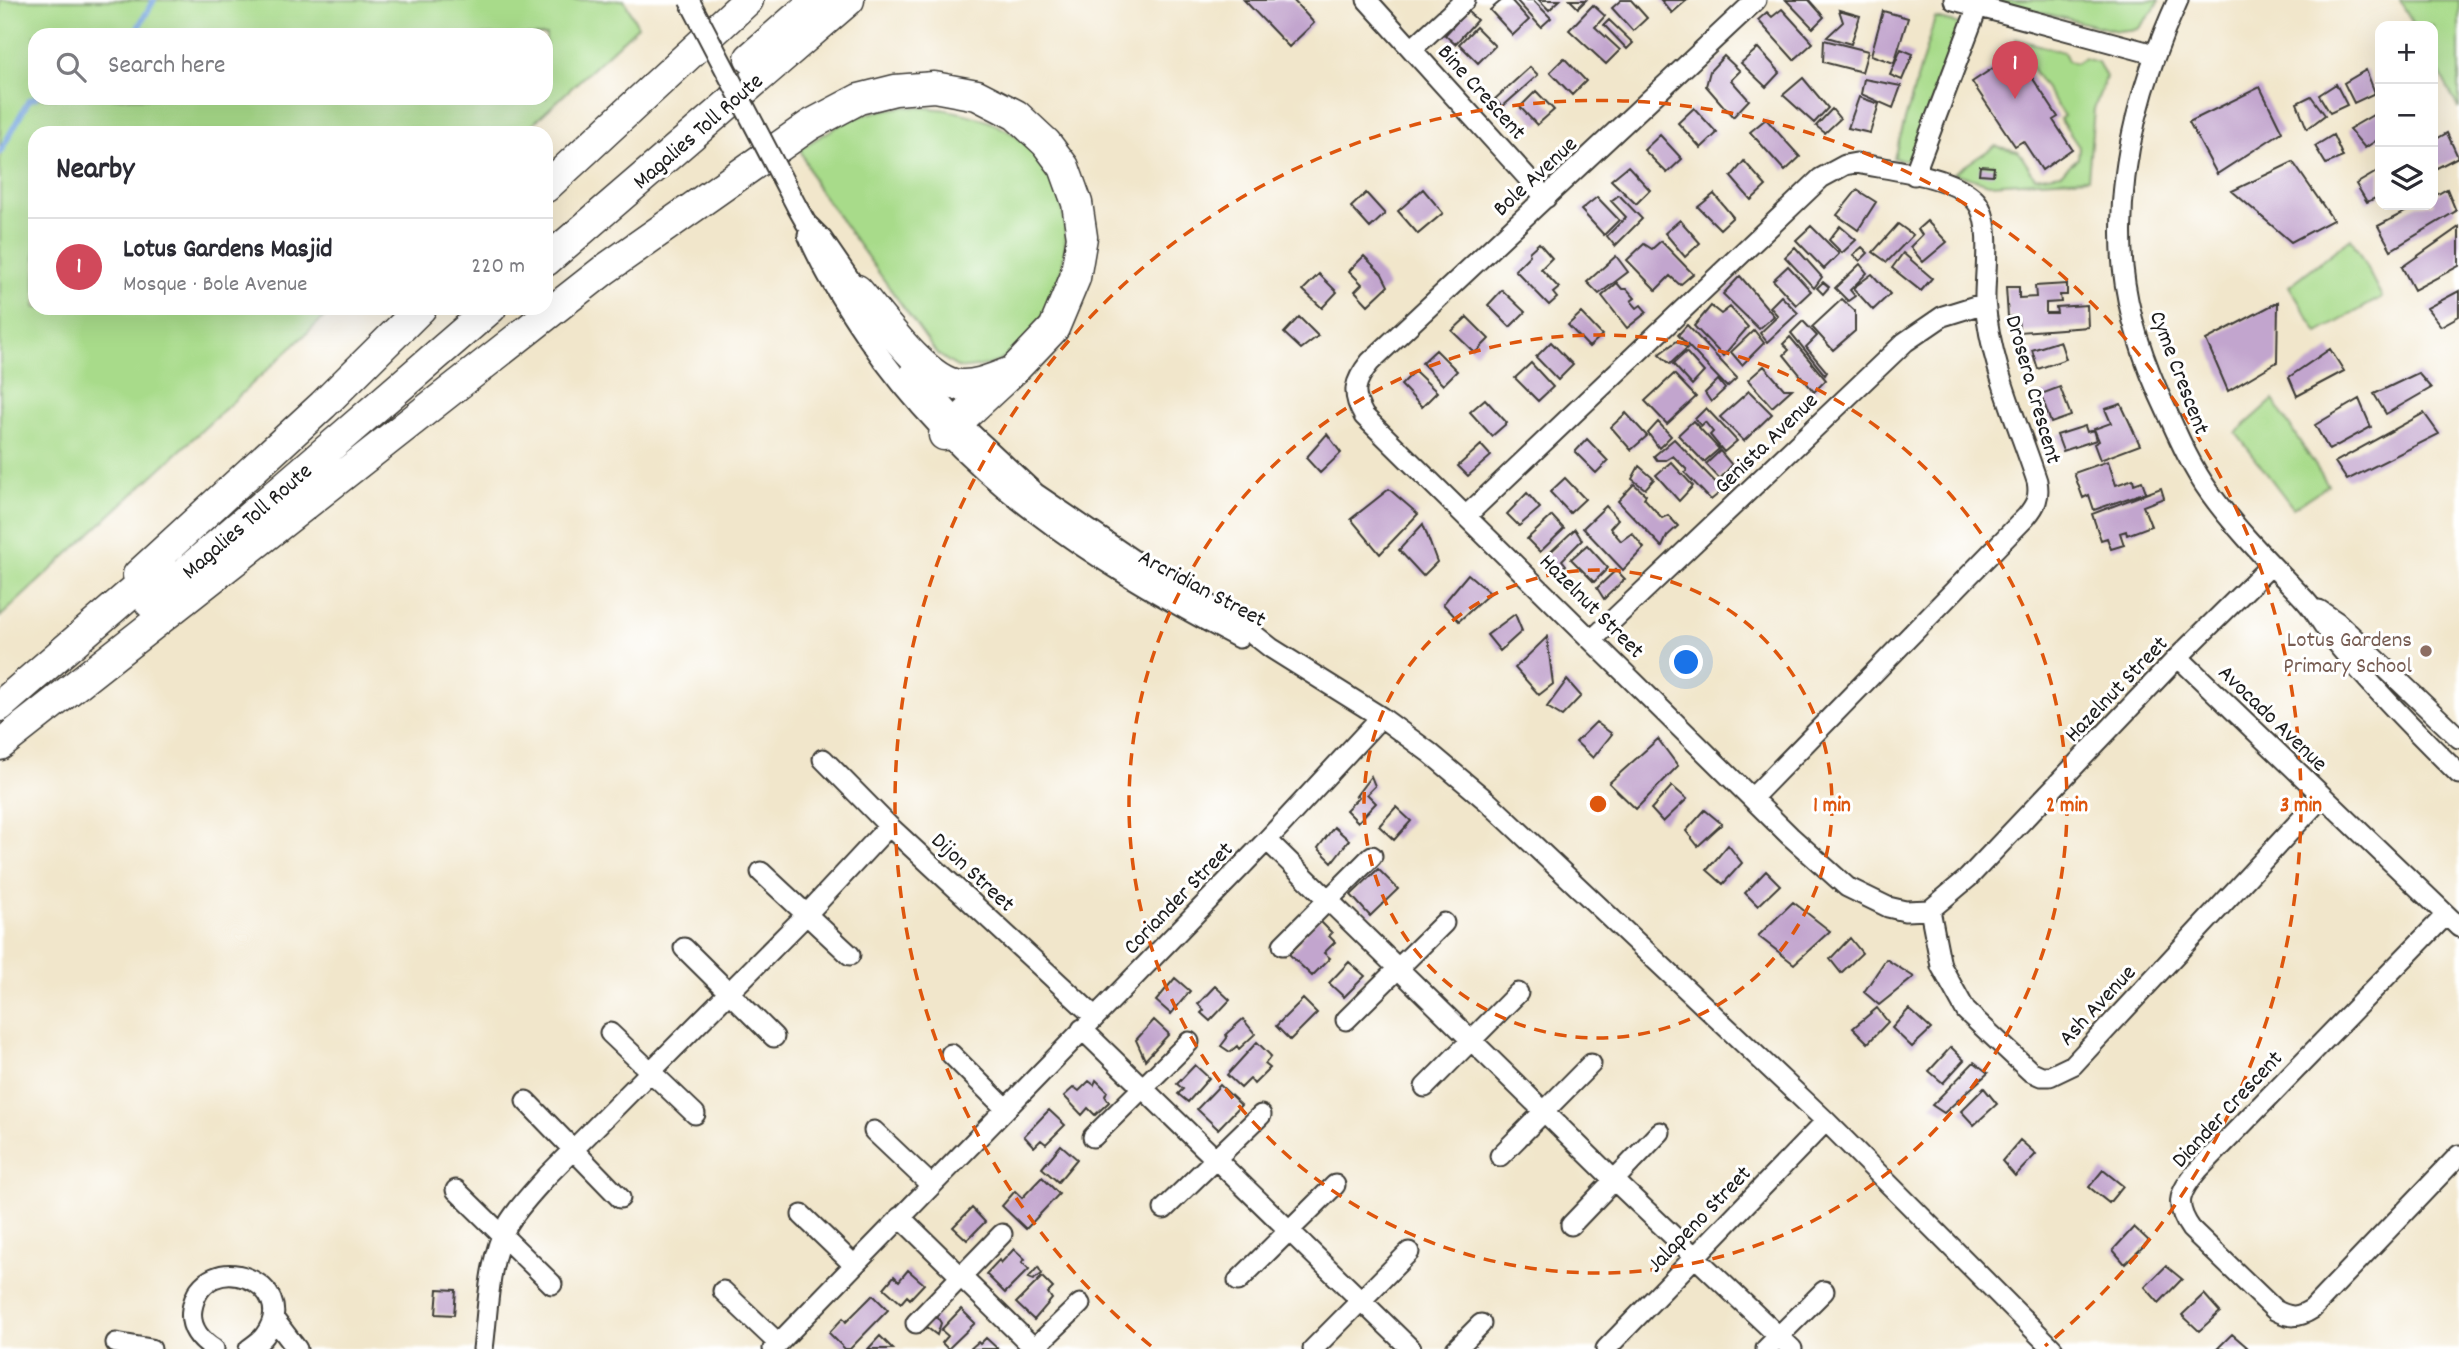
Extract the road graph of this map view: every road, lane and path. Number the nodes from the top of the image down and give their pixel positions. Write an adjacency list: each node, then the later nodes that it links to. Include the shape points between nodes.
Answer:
1 (689, 0): 16 (street, Arcridian Street, bridge)
2 (748, 0): 14 (highway)
3 (816, 0): 17 (highway, Magalies Toll Route)
4 (849, 0): 18 (highway, Magalies Toll Route)
5 (1367, 0): 11 (street, Bine Crescent)
6 (1465, 0): 11 (street, Bine Crescent)
7 (1756, 0): 15 (street, Bole Avenue)
8 (1954, 0): 10 (street)
9 (2178, 0): 12 (street, Cyme Crescent)
10 (1978, 6): 12 (street); 13 (street)
11 (1412, 49): 15 (street, Bine Crescent)
12 (2154, 54): 30 (street, Cyme Crescent, via 2129,156 2122,211 2123,269 2134,324 2186,454 2232,523)
13 (1914, 175): 20 (street, Drosera Crescent, via 1958,189 1980,207 1985,221); 29 (street, Drosera Crescent, via 1856,163 1821,178)
14 (553, 181)
15 (1546, 198): 27 (street, Bole Avenue, via 1370,362 1359,376)
16 (802, 215): 19 (street, Arcridian Street); 28 (street, Arcridian Street, via 843,303 892,374)
17 (553, 228)
18 (553, 255)
19 (857, 290): 26 (highway, via 924,367 940,379 978,384); 28 (street, Arcridian Street)
20 (1986, 303): 32 (street, Genista Avenue, via 1943,316 1905,342); 42 (street, Drosera Crescent, via 2000,372 2037,481 2036,504)
21 (553, 310): 26 (highway, via 810,125 859,99 895,90 934,88 977,95 1016,115 1063,167 1077,203 1082,237 1075,278 1054,328)
22 (414, 315): 34 (highway, via 285,440)
23 (453, 315): 35 (highway, Magalies Toll Route)
24 (483, 315): 37 (highway, Magalies Toll Route)
25 (547, 315): 39 (highway)
26 (1014, 370): 28 (highway)
27 (1355, 392): 29 (street, Hazelnut Street, via 1364,416)
28 (951, 428): 36 (street, Arcridian Street, via 1139,564 1238,622 1270,648)
29 (1467, 515): 32 (street, Hazelnut Street)
30 (2270, 566): 31 (street, Cyme Crescent); 33 (street, Hazelnut Street)
31 (2307, 602): 38 (street, Cyme Crescent, via 2337,622); 41 (street, Cyme Crescent, via 2373,686)
32 (1593, 639): 42 (street, Hazelnut Street)
33 (2178, 657): 43 (street, Avocado Avenue); 49 (street, Hazelnut Street, via 1968,877)
34 (0, 699)
35 (0, 706)
36 (1381, 718): 45 (street, Coriander Street); 75 (street, Arcridian Street, via 1489,802)
37 (0, 732)
38 (2459, 738)
39 (0, 745)
40 (823, 759): 44 (street, Dijon Street)
41 (2459, 774)
42 (1752, 797): 49 (street, Hazelnut Street, via 1847,887 1888,908)
43 (2322, 797): 49 (street, Ash Avenue, via 2073,1065 2050,1076 2040,1076 2020,1064 1966,1011 1941,966); 51 (street, Avocado Avenue)
44 (890, 826): 50 (street); 60 (street, Dijon Street)
45 (1267, 840): 48 (street); 60 (street, Coriander Street)
46 (1371, 856): 48 (street)
47 (761, 872): 50 (street)
48 (1327, 898): 53 (street); 56 (street)
49 (1930, 910)
50 (806, 916): 55 (street); 58 (street)
51 (2452, 921): 80 (street, Diander Crescent, via 2198,1170 2186,1185 2180,1208 2192,1229 2275,1310 2292,1317 2312,1309)
52 (1444, 923): 56 (street)
53 (1283, 945)
54 (684, 948): 58 (street)
55 (849, 955)
56 (1399, 969): 59 (street); 63 (street)
57 (1518, 993): 63 (street)
58 (728, 994): 62 (street); 67 (street)
59 (1346, 1020)
60 (1088, 1023): 69 (street, Dijon Street); 71 (street, Coriander Street)
61 (610, 1033): 67 (street)
62 (774, 1037)
63 (1472, 1040): 68 (street); 72 (street)
64 (1189, 1042): 69 (street)
65 (951, 1054): 71 (street)
66 (1591, 1064): 72 (street)
67 (650, 1073): 73 (street); 79 (street)
68 (1425, 1087)
69 (1142, 1088): 78 (street); 82 (street, Dijon Street)
70 (526, 1101): 79 (street)
71 (1005, 1108): 84 (street, Coriander Street)
72 (1544, 1110): 81 (street); 83 (street)
73 (695, 1114)
74 (1261, 1115): 82 (street)
75 (1826, 1121): 96 (street, Jalapeno Street); 121 (street, Arcridian Street)
76 (874, 1131): 84 (street)
77 (1660, 1132): 83 (street)
78 (1093, 1137)
79 (574, 1150): 87 (street); 93 (street, via 530,1196)
80 (2459, 1155)
81 (1500, 1156)
82 (1216, 1159): 88 (street); 92 (street, Dijon Street)
83 (1614, 1180): 91 (street); 96 (street)
84 (931, 1185): 90 (street, Coriander Street)
85 (1335, 1185): 92 (street)
86 (456, 1190): 93 (street)
87 (620, 1198)
88 (1164, 1209)
89 (802, 1215): 97 (street)
90 (901, 1217): 97 (street, Coriander Street); 98 (street)
91 (1572, 1226)
92 (1289, 1230): 99 (street); 103 (street, Dijon Street)
93 (503, 1234): 100 (street); 115 (street)
94 (1002, 1234): 98 (street)
95 (1409, 1252): 103 (street)
96 (1695, 1256): 109 (street); 120 (street, Jalapeno Street)
97 (854, 1265): 110 (street, Coriander Street)
98 (960, 1275): 106 (street); 116 (street)
99 (1238, 1281)
100 (552, 1284)
101 (723, 1291): 110 (street, Coriander Street)
102 (1824, 1292): 109 (street)
103 (1360, 1299): 117 (street); 118 (street, Dijon Street)
104 (1080, 1304): 116 (street)
105 (274, 1319): 111 (street, via 267,1292 253,1279 230,1273 210,1280 194,1298 190,1317 197,1336); 113 (street, via 265,1337); 114 (street)
106 (916, 1323)
107 (1480, 1324): 119 (street)
108 (116, 1343): 112 (street)
109 (1779, 1345)
110 (776, 1346)
111 (210, 1348)
112 (151, 1349)
113 (249, 1349)
114 (297, 1349)
115 (483, 1349)
116 (1034, 1349)
117 (1313, 1349)
118 (1411, 1349)
119 (1456, 1349)
120 (1606, 1349)
121 (2053, 1349)

